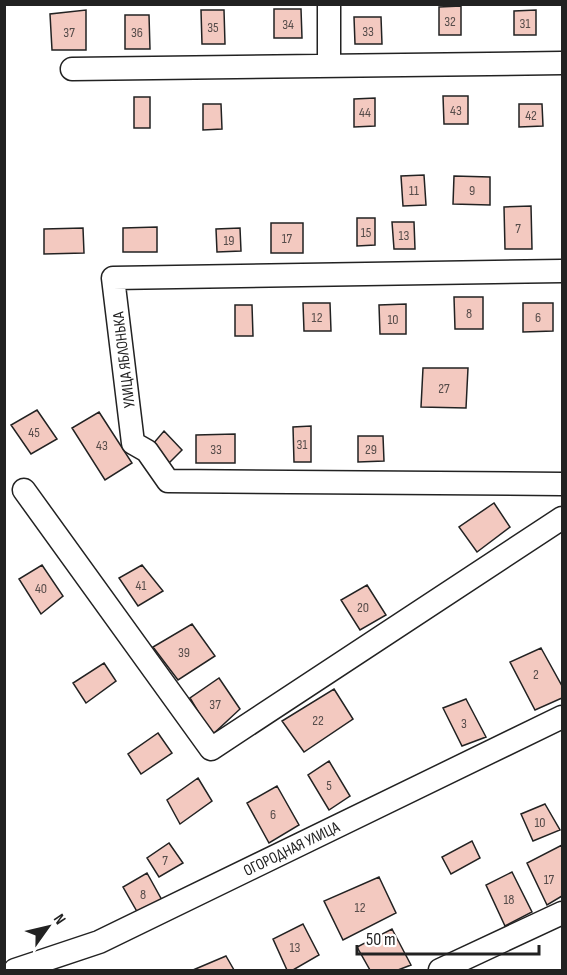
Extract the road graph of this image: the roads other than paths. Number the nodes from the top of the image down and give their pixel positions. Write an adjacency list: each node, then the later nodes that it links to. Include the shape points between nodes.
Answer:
1 (329, 4): 3 (street)
2 (562, 63): 3 (street)
3 (329, 66): 4 (street)
4 (72, 69)
5 (562, 271): 6 (street, УЛИЦА ЯБЛОНЬКА, via 114,278 133,443 147,451 168,481)
6 (562, 484)
7 (24, 490): 8 (street, via 211,749)
8 (562, 518)
9 (562, 717): 12 (street, ОГОРОДНАЯ УЛИЦА, via 99,942)
10 (562, 913): 13 (street)
11 (4, 967): 12 (street)
12 (15, 970)
13 (440, 970)

